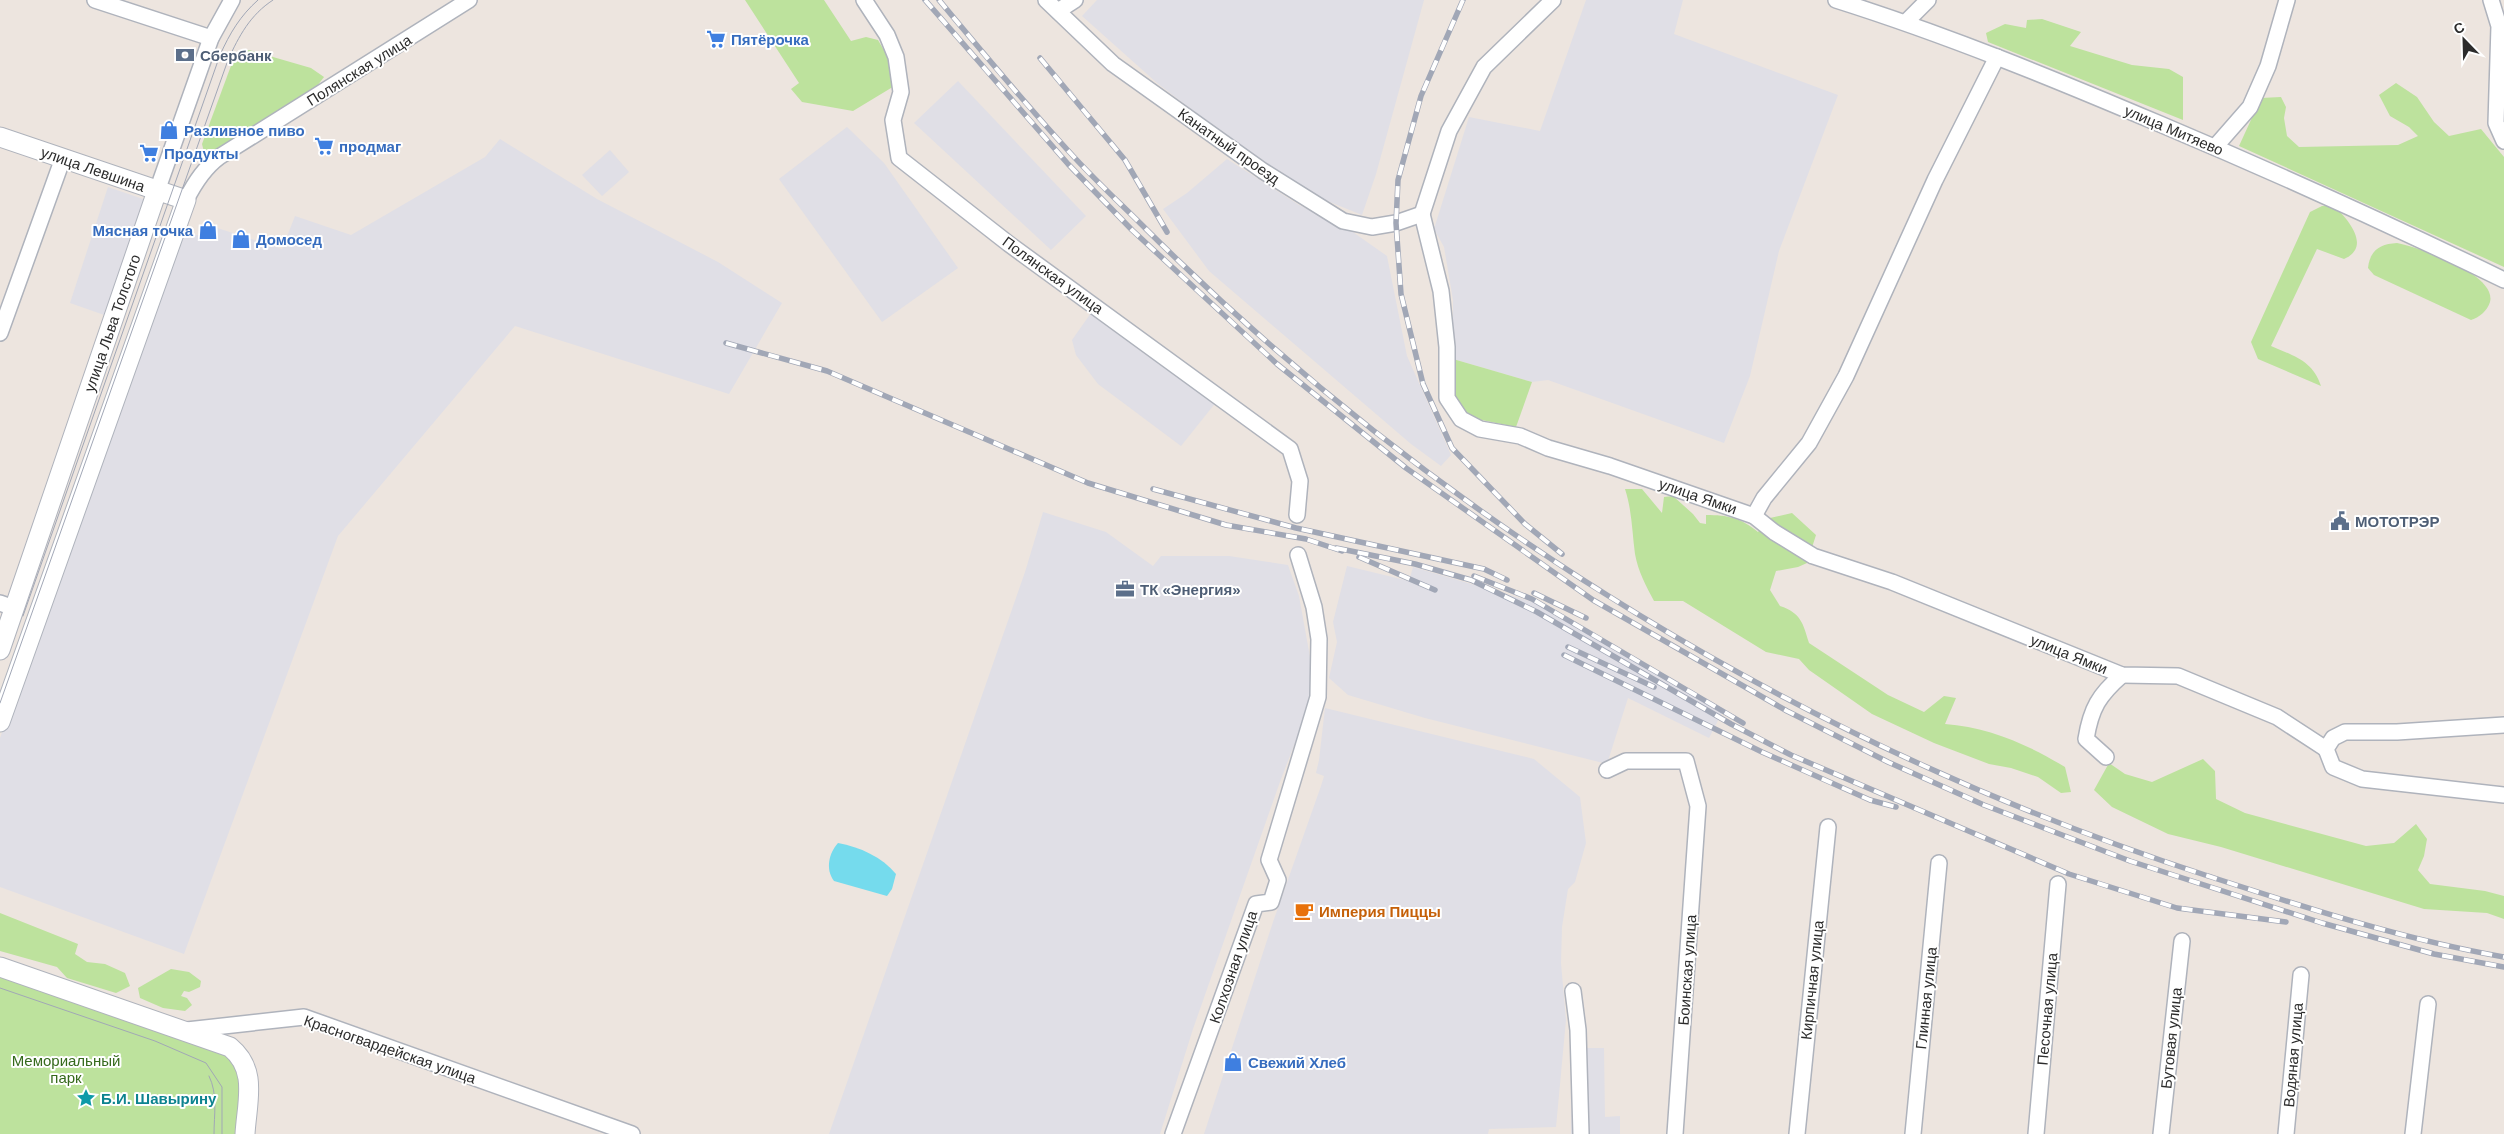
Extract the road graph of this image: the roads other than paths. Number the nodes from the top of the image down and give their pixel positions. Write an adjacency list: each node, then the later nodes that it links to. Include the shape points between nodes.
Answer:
1 (95, 0): 14 (street)
2 (232, 0): 14 (street, улица Льва Толстого)
3 (470, 0): 21 (street, Полянская улица, via 219,157 193,186)
4 (864, 0): 25 (street, Полянская улица, via 887,35 896,57 902,92 893,120 899,158 1009,244 1290,449 1300,482)
5 (1046, 0): 12 (street, Канатный проезд)
6 (1075, 0): 12 (street)
7 (1553, 0): 22 (street, via 1484,67 1449,131)
8 (1836, 0): 13 (street, улица Митяево)
9 (1928, 0): 13 (street)
10 (2287, 0): 18 (street, via 2268,66 2250,106)
11 (2491, 0): 17 (street, via 2498,26 2496,123)
12 (1058, 11): 22 (street, Канатный проезд, via 1113,64 1263,171 1343,221 1372,227)
13 (1906, 22): 15 (street, улица Митяево)
14 (211, 38): 20 (street, улица Льва Толстого)
15 (1997, 57): 18 (street, улица Митяево); 26 (street, via 1936,180 1846,376 1809,443 1764,498)
16 (0, 137): 19 (street, улица Левшина)
17 (2504, 141)
18 (2215, 147): 23 (street, улица Митяево, via 2376,218)
19 (63, 158): 20 (street, улица Левшина); 24 (street)
20 (157, 191): 21 (street, улица Левшина); 28 (street, улица Льва Толстого)
21 (186, 200): 31 (street, улица Льва Толстого)
22 (1422, 214): 26 (street, улица Ямки, via 1441,291 1447,347 1447,398 1461,419 1480,428 1520,436)
23 (2504, 280)
24 (0, 333)
25 (1297, 515)
26 (1754, 516): 30 (street, улица Ямки, via 1813,556 1892,582)
27 (1298, 555): 48 (street, Колхозная улица, via 1314,607 1318,639 1318,697 1269,860 1278,880 1271,902 1256,904)
28 (7, 606): 29 (street, улица Льва Толстого)
29 (0, 650)
30 (2122, 675): 33 (street, улица Ямки, via 2178,676 2277,717); 34 (street, улица Ямки, via 2094,704 2089,722 2086,739)
31 (0, 722)
32 (2504, 725): 33 (street, via 2345,732 2333,738)
33 (2326, 749): 36 (street, улица Ямки, via 2333,767 2362,779)
34 (2106, 757)
35 (1606, 770): 50 (street, Боинская улица, via 1626,761 1686,761 1698,806)
36 (2504, 795)
37 (1828, 827): 51 (street, Кирпичная улица)
38 (1939, 863): 52 (street, Глинная улица)
39 (2058, 884): 53 (street, Песочная улица)
40 (2182, 941): 54 (street, Бутовая улица)
41 (0, 967): 45 (street, Красногвардейская улица)
42 (2301, 975): 55 (street, Водяная улица)
43 (1573, 992): 49 (street, via 1578,1030)
44 (2428, 1004): 56 (street)
45 (187, 1030): 46 (street, via 230,1047 241,1056 249,1076); 47 (street, Красногвардейская улица, via 304,1017)
46 (245, 1134)
47 (632, 1134)
48 (1173, 1134)
49 (1581, 1134)
50 (1675, 1134)
51 (1797, 1134)
52 (1913, 1134)
53 (2036, 1134)
54 (2161, 1134)
55 (2286, 1134)
56 (2413, 1134)

